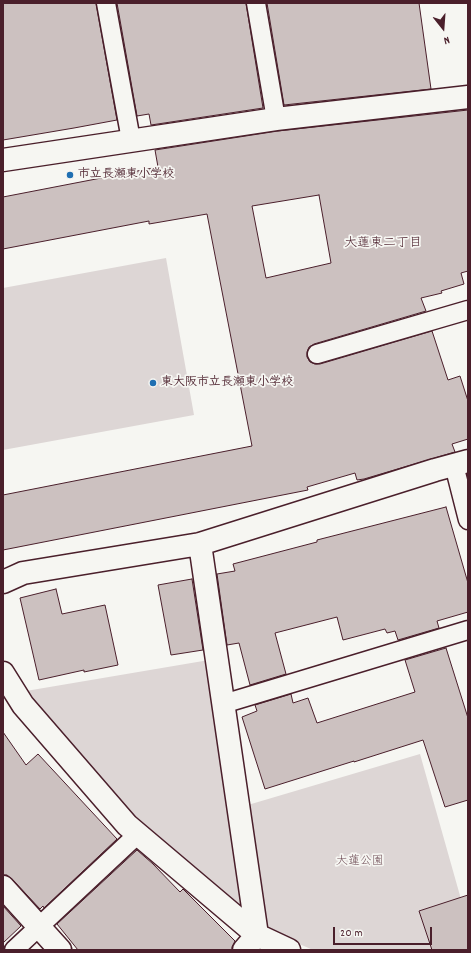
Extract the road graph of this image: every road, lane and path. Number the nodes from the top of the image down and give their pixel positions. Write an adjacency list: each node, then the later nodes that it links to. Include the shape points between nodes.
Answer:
1 (106, 3): 5 (lane)
2 (256, 3): 4 (lane)
3 (468, 97): 4 (street)
4 (276, 118): 5 (street)
5 (131, 140): 6 (street)
6 (3, 160)
7 (468, 310): 8 (lane)
8 (317, 354)
9 (461, 463): 10 (lane); 11 (street)
10 (468, 520)
11 (200, 544): 12 (street, via 23,573); 15 (street)
12 (3, 582)
13 (468, 630): 15 (lane)
14 (3, 673): 16 (street, via 23,706 127,825)
15 (223, 704): 19 (street)
16 (138, 834): 18 (lane); 19 (street)
17 (3, 887): 18 (street)
18 (39, 926): 20 (lane); 21 (street)
19 (250, 942): 22 (street)
20 (14, 950)
21 (60, 950)
22 (289, 950)

